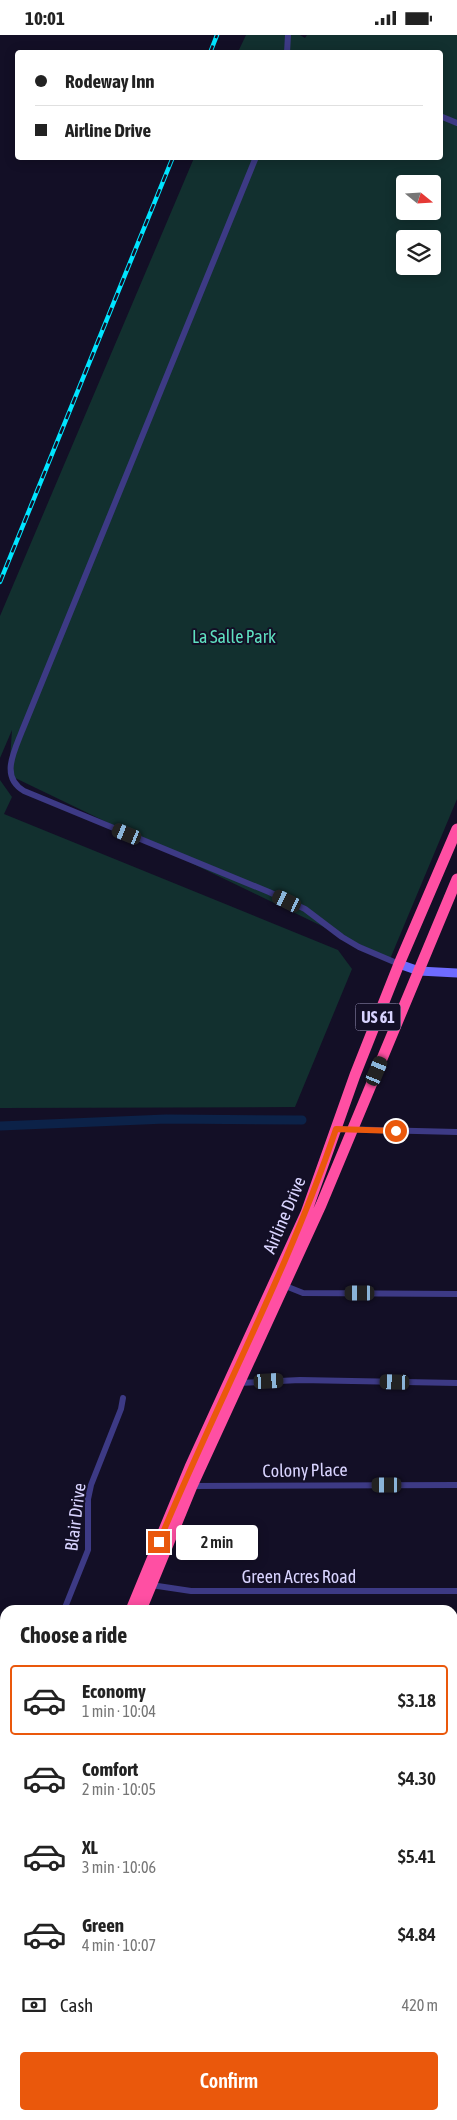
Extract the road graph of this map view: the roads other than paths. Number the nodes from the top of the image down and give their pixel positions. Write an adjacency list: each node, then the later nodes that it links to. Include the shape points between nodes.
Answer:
1 (288, 35): 2 (street)
2 (288, 50)
3 (443, 117): 4 (street)
4 (457, 123)
5 (255, 160): 8 (street, via 22,731 9,775 15,786 24,791 269,892 304,909 359,947)
6 (457, 829): 8 (highway, Airline Drive / US 61)
7 (457, 879): 9 (highway, Airline Drive / US 61)
8 (399, 964): 9 (street); 11 (highway, Airline Drive / US 61)
9 (419, 971): 10 (street); 12 (highway, Airline Drive / US 61)
10 (457, 973)
11 (336, 1129): 12 (street); 14 (highway, Airline Drive / US 61)
12 (352, 1131): 13 (street); 14 (highway, Airline Drive / US 61, via 321,1205)
13 (457, 1132)
14 (279, 1284): 15 (street, via 303,1293); 16 (highway, Airline Drive / US 61)
15 (457, 1294)
16 (234, 1382): 17 (street); 19 (highway, Airline Drive / US 61)
17 (457, 1383)
18 (123, 1398): 23 (street, Blair Drive, via 91,1485 88,1550)
19 (188, 1484): 20 (street, Colony Place); 21 (highway, Airline Drive / US 61)
20 (457, 1485)
21 (147, 1584): 22 (street, Green Acres Road, via 191,1591); 24 (highway, Airline Drive / US 61); 25 (highway, Airline Drive / US 61)
22 (457, 1591)
23 (66, 1605)
24 (134, 1605)
25 (142, 1605)

